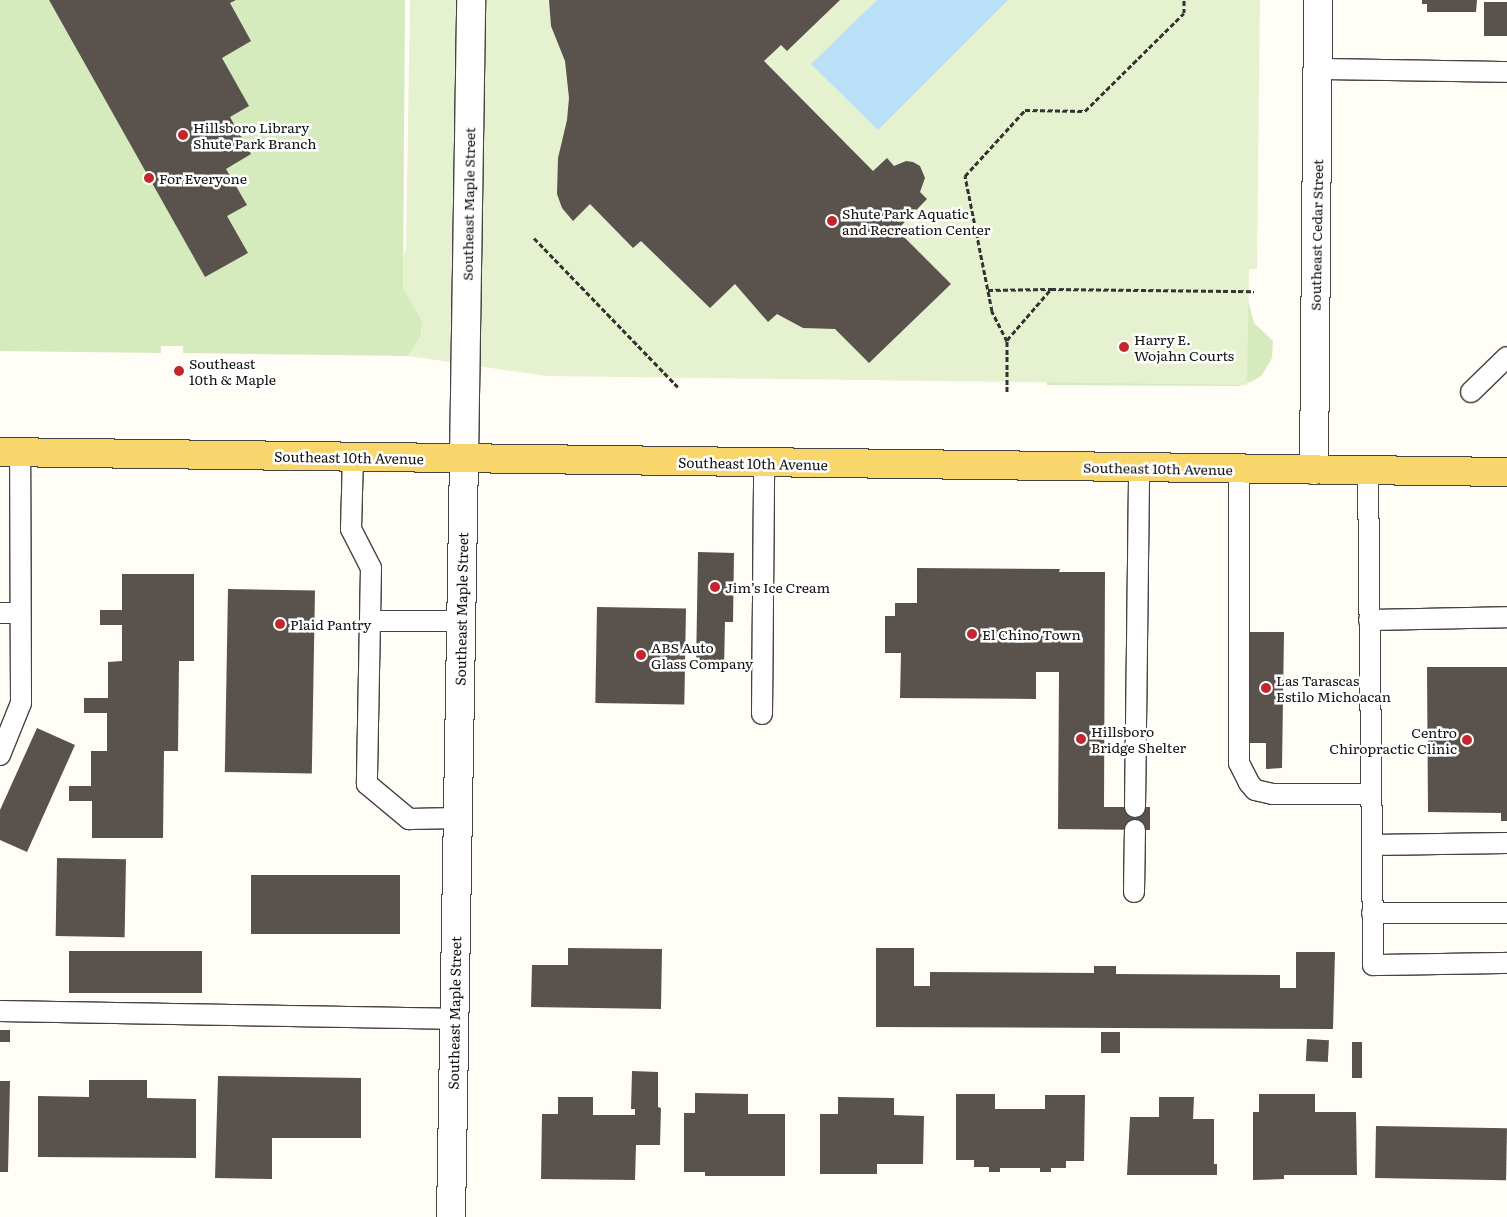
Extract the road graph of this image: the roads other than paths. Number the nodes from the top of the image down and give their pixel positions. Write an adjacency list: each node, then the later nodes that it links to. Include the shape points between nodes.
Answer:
1 (471, 0): 9 (street, Southeast Maple Street)
2 (1318, 0): 3 (street, Southeast Cedar Street)
3 (1318, 69): 4 (lane); 13 (street, Southeast Cedar Street)
4 (1507, 72)
5 (1507, 357): 6 (lane)
6 (1471, 392)
7 (10, 452): 8 (main road, Southeast 10th Avenue); 17 (lane)
8 (353, 457): 9 (main road, Southeast 10th Avenue); 20 (lane, via 351,529 371,568)
9 (464, 458): 10 (main road, Southeast 10th Avenue); 21 (street, Southeast Maple Street)
10 (764, 463): 11 (main road, Southeast 10th Avenue); 22 (lane)
11 (1139, 468): 12 (main road, Southeast 10th Avenue); 25 (lane)
12 (1239, 469): 13 (main road, Southeast 10th Avenue); 24 (lane, via 1239,763 1255,790 1272,794)
13 (1314, 470): 14 (main road, Southeast 10th Avenue)
14 (1368, 470): 15 (main road, Southeast 10th Avenue); 19 (lane)
15 (1507, 472)
16 (0, 613): 17 (lane)
17 (20, 613): 23 (lane, via 21,703)
18 (1507, 617): 19 (lane)
19 (1369, 620): 24 (lane)
20 (371, 621): 21 (lane); 26 (lane, via 367,784 409,819)
21 (461, 621): 26 (street, Southeast Maple Street)
22 (762, 714)
23 (0, 755)
24 (1371, 794): 29 (lane)
25 (1134, 807)
26 (458, 818): 35 (street, Southeast Maple Street)
27 (1134, 830): 30 (lane)
28 (1507, 843): 29 (lane)
29 (1372, 845): 31 (lane)
30 (1134, 892)
31 (1372, 913): 32 (lane); 33 (lane, via 1373,965)
32 (1507, 913)
33 (1507, 963)
34 (0, 1010): 35 (lane)
35 (454, 1018): 36 (street, Southeast Maple Street)
36 (451, 1217)

